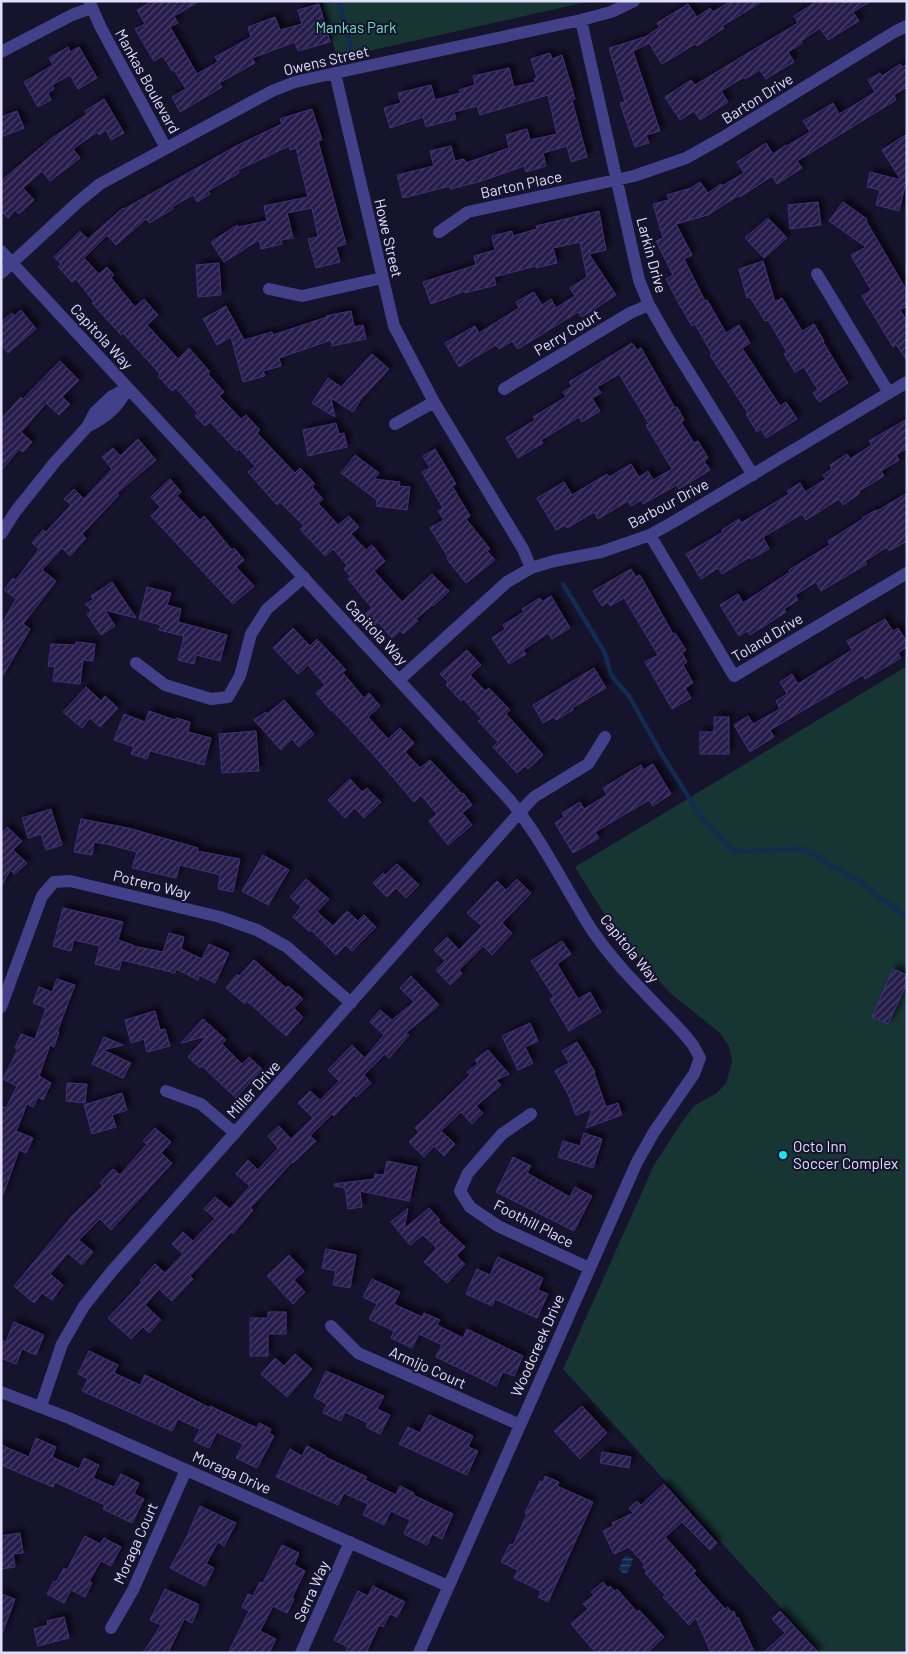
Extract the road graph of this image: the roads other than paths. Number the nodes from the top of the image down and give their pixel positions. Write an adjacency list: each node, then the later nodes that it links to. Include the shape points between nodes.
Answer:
1 (634, 1): 3 (street, Owens Street, via 612,12)
2 (90, 4): 5 (street); 7 (street, Mankas Boulevard)
3 (581, 20): 6 (street, Owens Street); 8 (street, Larkin Drive)
4 (907, 26): 8 (street, Barton Drive, via 686,158)
5 (1, 52)
6 (336, 73): 7 (street, Owens Street, via 272,90); 14 (street, Howe Street)
7 (166, 148): 11 (street, Owens Street, via 100,184)
8 (616, 180): 9 (street, Barton Place, via 468,212); 16 (street, Larkin Drive, via 639,280)
9 (439, 232)
10 (1, 251): 11 (street, Capitola Way)
11 (12, 263): 12 (street, Owens Street); 18 (street, Capitola Way)
12 (1, 273)
13 (817, 274): 20 (street)
14 (382, 278): 15 (street, via 302,296); 21 (street, Howe Street, via 394,326)
15 (269, 288)
16 (649, 305): 19 (street, Perry Court, via 630,313); 23 (street, Larkin Drive)
17 (907, 382): 20 (street, Barbour Drive)
18 (128, 388): 24 (street, via 112,396 95,412 87,427 54,462); 28 (street, Capitola Way)
19 (504, 389)
20 (889, 393): 23 (street, Barbour Drive)
21 (434, 402): 22 (street); 26 (street, Howe Street, via 523,549)
22 (395, 424)
23 (753, 475): 25 (street, Barbour Drive)
24 (1, 534)
25 (650, 535): 26 (street, Barbour Drive, via 601,552); 27 (street, Toland Drive, via 734,676)
26 (531, 568): 30 (street, Barbour Drive, via 491,595)
27 (907, 572)
28 (304, 577): 29 (street, via 267,609 251,634 240,676 228,697 212,699 165,685); 30 (street, Capitola Way)
29 (136, 663)
30 (399, 680): 32 (street, Capitola Way)
31 (605, 737): 32 (street, Miller Drive, via 588,764 534,797)
32 (520, 812): 33 (street, Miller Drive); 35 (street, Capitola Way, via 592,929 684,1034)
33 (351, 1003): 34 (street, Potrero Way, via 287,947 257,930 70,881 54,882 42,896); 38 (street, Miller Drive)
34 (1, 1007)
35 (700, 1058): 39 (street, Woodcreek Drive, via 694,1074 637,1162)
36 (166, 1091): 38 (street, via 201,1104)
37 (531, 1114): 39 (street, Foothill Place, via 502,1134 468,1173 460,1191 470,1207 498,1226)
38 (236, 1133): 42 (street, Miller Drive, via 84,1306 62,1344)
39 (589, 1268): 43 (street, Woodcreek Drive)
40 (331, 1326): 43 (street, Armijo Court, via 358,1354)
41 (1, 1392): 42 (street, Moraga Drive)
42 (41, 1406): 44 (street, Moraga Drive)
43 (520, 1425): 46 (street, Woodcreek Drive)
44 (186, 1470): 45 (street, Moraga Drive); 47 (street, Moraga Court, via 133,1590)
45 (350, 1542): 46 (street, Moraga Drive); 48 (street, Serra Way)
46 (448, 1586): 49 (street, Woodcreek Drive)
47 (111, 1628)
48 (301, 1653)
49 (419, 1653)

